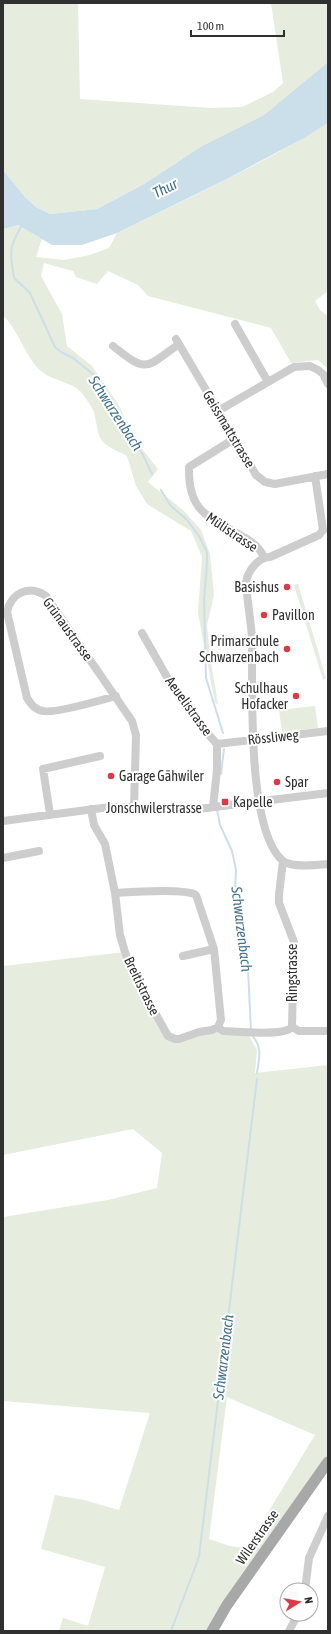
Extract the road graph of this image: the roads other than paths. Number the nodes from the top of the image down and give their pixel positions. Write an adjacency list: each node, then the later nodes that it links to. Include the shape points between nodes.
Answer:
1 (235, 324): 3 (street)
2 (113, 346): 5 (street, Geissmattstrasse, via 132,362 145,366 151,364 178,341)
3 (268, 382): 4 (street, via 294,367 310,366 318,370); 5 (street)
4 (328, 384)
5 (218, 411): 6 (street, Geissmattstrasse)
6 (234, 439): 8 (street, Geissmattstrasse, via 252,470 265,482 278,483); 10 (street, Mülistrasse, via 189,467 192,496 204,514 247,538)
7 (328, 474): 8 (street, Geissmattstrasse)
8 (315, 476): 9 (street)
9 (326, 530): 10 (street, via 270,557)
10 (264, 557): 14 (street, via 247,575 246,582 252,638)
11 (142, 634): 15 (street, Aeuelistrasse, via 175,691)
12 (116, 696): 12 (street, Grünaustrasse, via 46,596 31,590 13,598 7,612 27,698 32,705 38,710 51,712); 19 (street, Grünaustrasse, via 132,721 136,734)
13 (328, 731): 14 (street, Rössliweg)
14 (253, 739): 15 (street, Rössliweg); 18 (street)
15 (217, 744): 20 (street, Aeuelistrasse)
16 (100, 756): 22 (street, via 43,769)
17 (328, 793): 18 (street, Jonschwilerstrasse)
18 (260, 801): 20 (street, Jonschwilerstrasse); 26 (street, via 269,840)
19 (134, 807): 20 (street, Jonschwilerstrasse, via 166,810); 21 (street, Jonschwilerstrasse)
20 (213, 807)
21 (91, 809): 22 (street, Jonschwilerstrasse); 28 (street, Breitistrasse, via 94,825 104,844)
22 (50, 814): 23 (street, Jonschwilerstrasse)
23 (3, 821)
24 (39, 851): 25 (street)
25 (3, 858)
26 (283, 861): 27 (street, via 302,865); 32 (street, Ringstrasse, via 280,903 294,942)
27 (328, 864)
28 (115, 893): 29 (street, via 194,893 198,897); 31 (street, Breitistrasse, via 120,935 125,952 134,975 165,1033 171,1038 178,1039)
29 (214, 949): 30 (street); 31 (street, via 221,1020)
30 (183, 956)
31 (218, 1027): 32 (street, Breitistrasse, via 223,1031 283,1032)
32 (292, 1027): 33 (street, via 299,1031)
33 (328, 1031)
34 (328, 1462): 37 (main road, Wilerstrasse, via 227,1605)
35 (328, 1516): 36 (street, via 309,1558)
36 (306, 1582)
37 (212, 1631)

